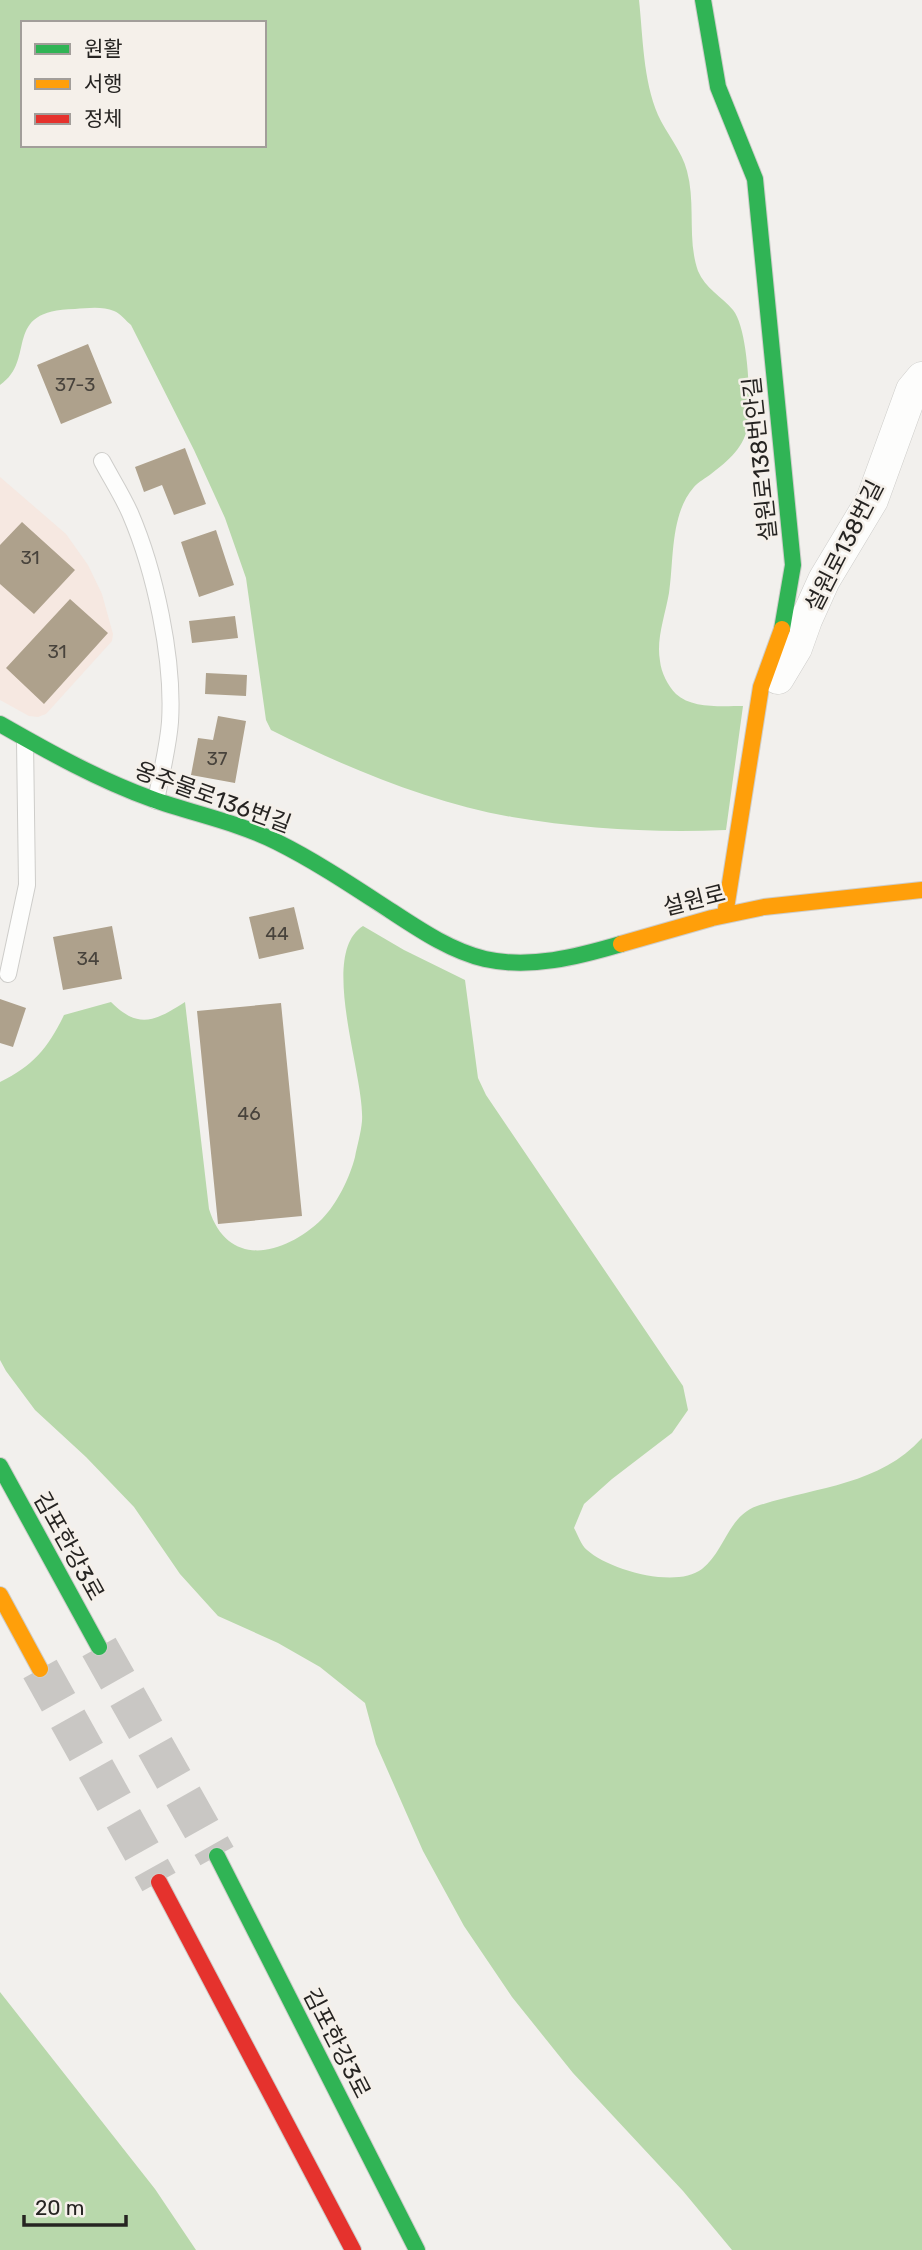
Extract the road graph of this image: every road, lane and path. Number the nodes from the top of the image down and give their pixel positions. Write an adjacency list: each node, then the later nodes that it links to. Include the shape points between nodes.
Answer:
1 (703, 0): 4 (street, 설원로138번안길, via 718,87 755,179 793,565 780,637 761,687)
2 (922, 378): 4 (street, 설원로138번길, via 912,390 872,500 824,580 796,648)
3 (102, 461): 7 (lane, via 141,540 167,654 170,721)
4 (758, 710): 9 (street, 설원로138번안길)
5 (0, 724): 6 (street, 옹주물로136번길)
6 (24, 739): 7 (street, 옹주물로136번길, via 104,781); 11 (lane, via 27,885)
7 (156, 801): 10 (street, 옹주물로136번길, via 260,834 431,936)
8 (922, 890): 9 (street, 설원로)
9 (725, 915): 10 (street, 설원로, via 554,960 520,963)
10 (480, 958)
11 (8, 974)
12 (0, 1466): 14 (street, 김포한강3로)
13 (0, 1595): 15 (street)
14 (99, 1647)
15 (40, 1669)
16 (217, 1856): 19 (street, 김포한강3로)
17 (159, 1882): 18 (street)
18 (354, 2250)
19 (417, 2250)

